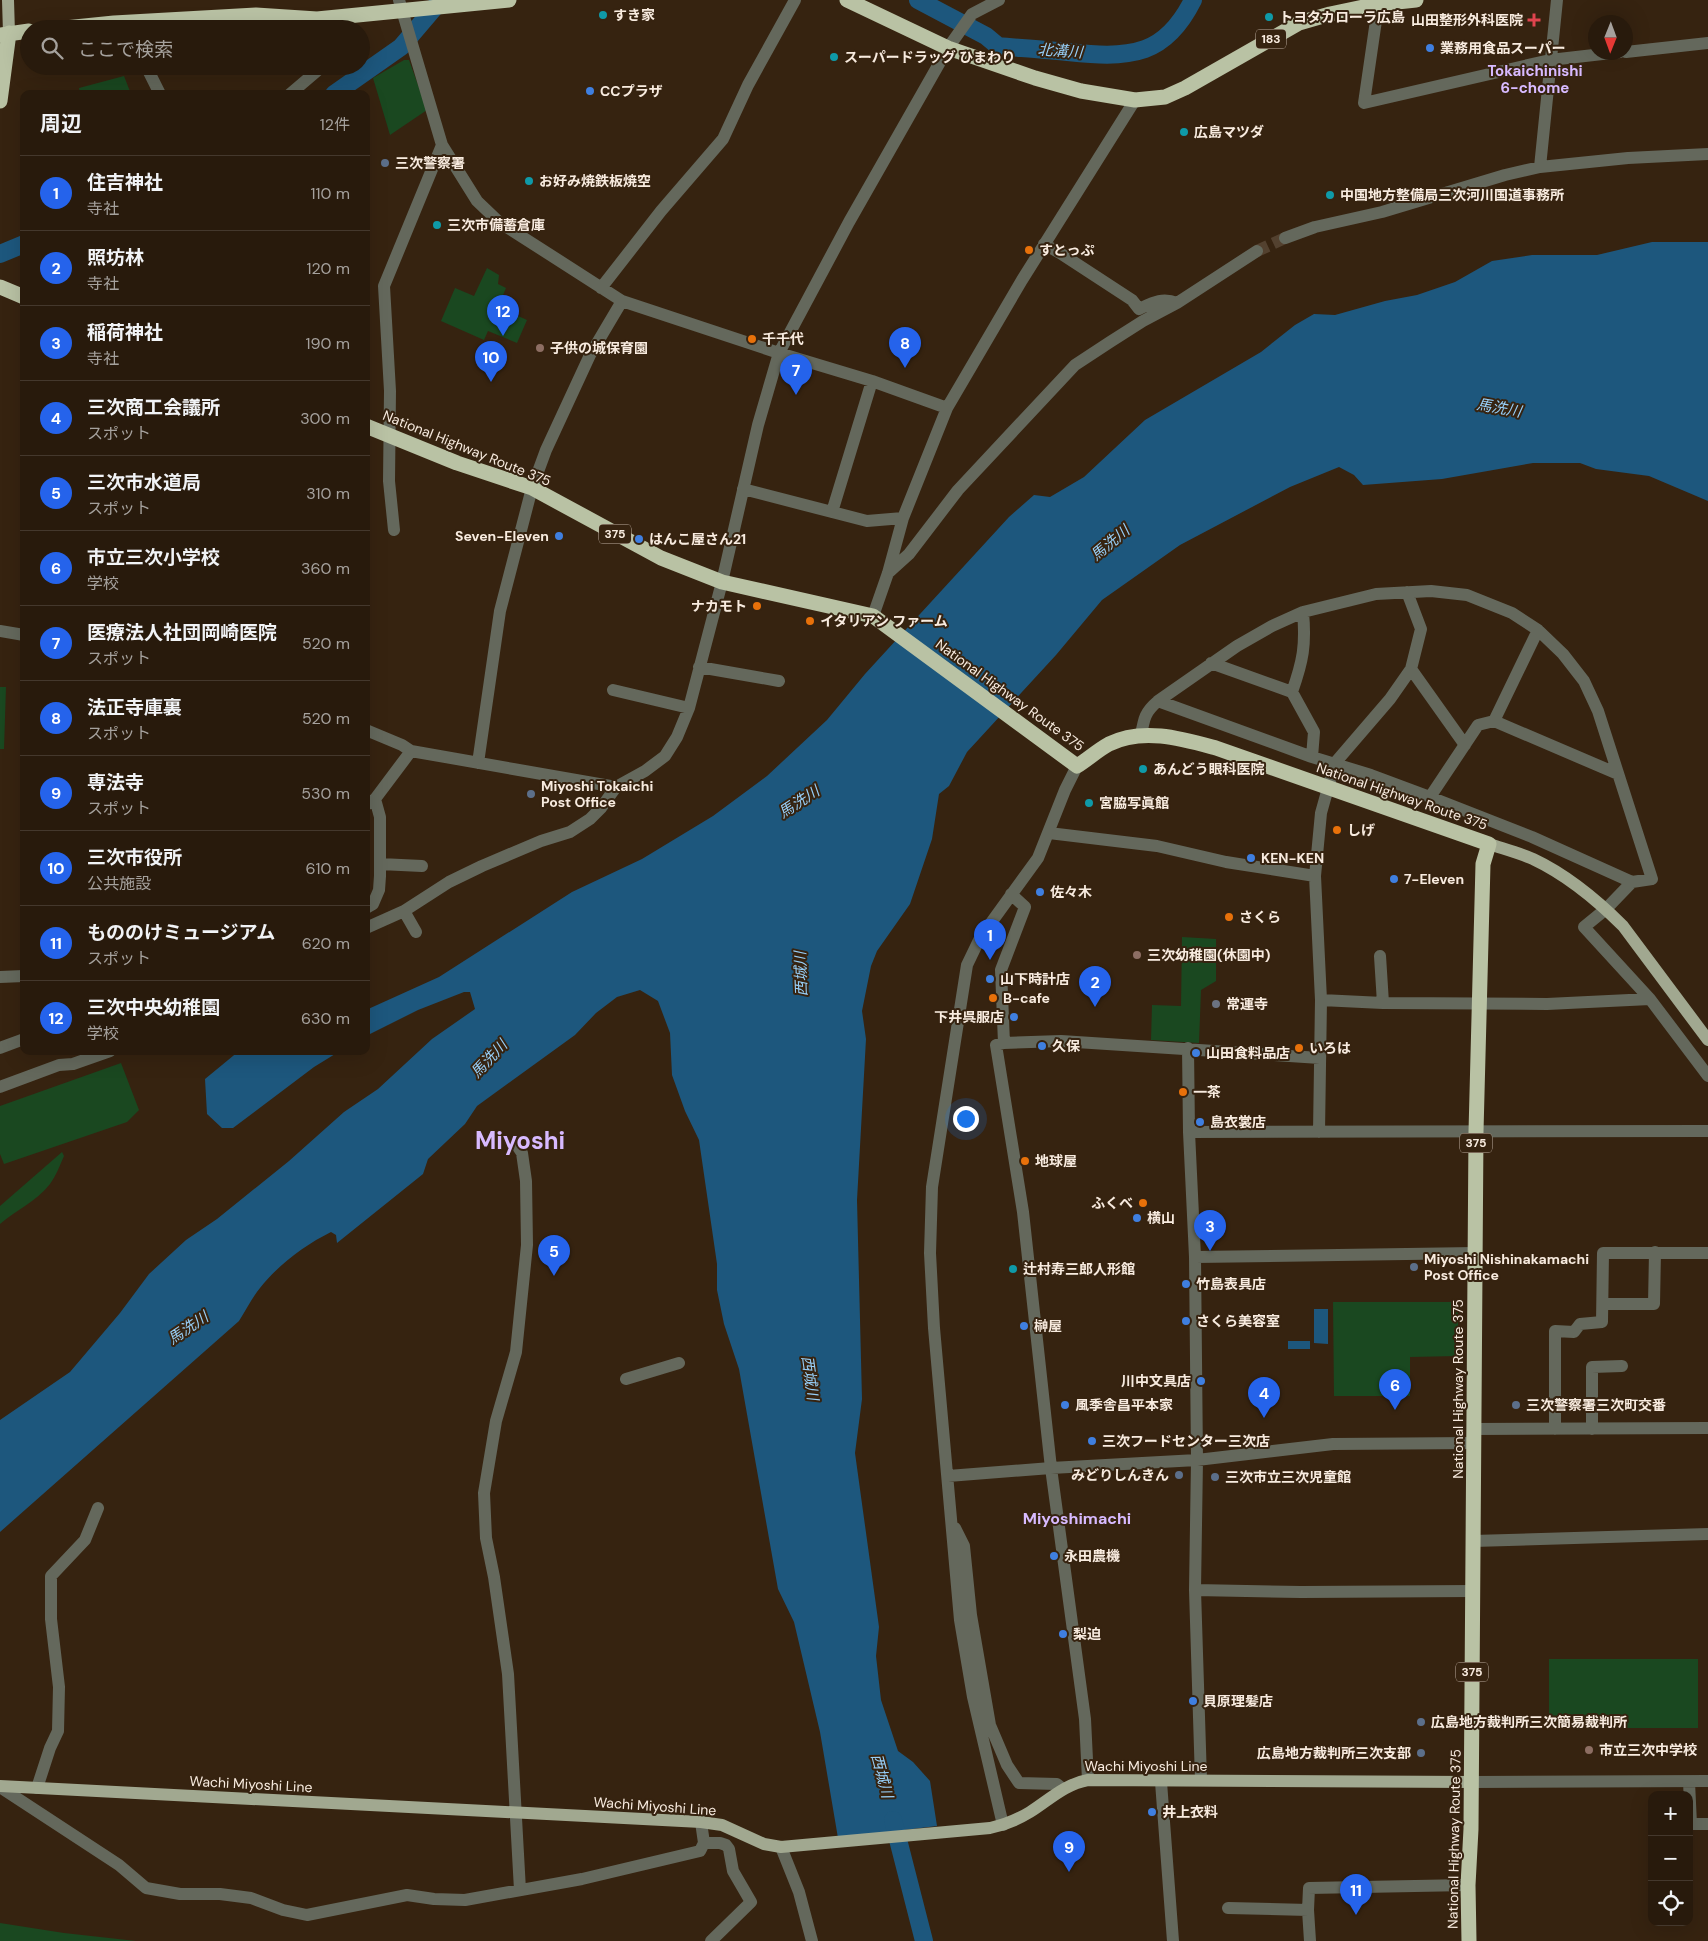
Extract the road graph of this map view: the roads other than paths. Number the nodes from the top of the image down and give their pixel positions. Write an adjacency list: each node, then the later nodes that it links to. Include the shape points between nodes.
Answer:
1 (8, 0): 16 (main road)
2 (509, 0): 10 (highway, via 428,9)
3 (796, 0): 35 (street, via 748,85 723,139 661,211)
4 (847, 0): 18 (highway, 183)
5 (980, 0): 11 (street)
6 (999, 0): 11 (street)
7 (1416, 0): 9 (highway, 183)
8 (1557, 0): 21 (street)
9 (1378, 2): 21 (street, via 1364,103); 26 (highway, 183, via 1300,24 1185,88 1165,97)
10 (401, 6): 14 (highway); 28 (street)
11 (970, 17): 18 (street)
12 (192, 20): 13 (highway, via 256,15)
13 (288, 20)
14 (333, 20)
15 (20, 32): 16 (highway)
16 (4, 34): 27 (highway)
17 (1708, 43): 19 (street)
18 (948, 48): 26 (highway, 183, via 1054,84); 39 (street)
19 (1633, 51)
20 (1588, 56): 21 (street)
21 (1550, 60): 30 (street)
22 (150, 75): 24 (street)
23 (312, 75): 25 (street)
24 (158, 90)
25 (295, 90)
26 (1135, 100): 32 (street)
27 (0, 101)
28 (442, 145): 35 (street, via 477,201 493,216); 43 (street, via 384,286)
29 (1708, 154): 30 (street)
30 (1540, 167): 31 (street, via 1382,212 1315,227)
31 (1285, 238)
32 (1044, 244): 38 (street, via 1132,300 1139,309 1159,300); 41 (street)
33 (1257, 251): 38 (street)
34 (0, 287): 36 (highway)
35 (602, 288): 37 (street)
36 (20, 295)
37 (622, 301): 39 (street); 44 (street, via 590,355)
38 (1177, 303): 49 (street, via 1075,365 958,490 909,554)
39 (779, 353): 40 (street); 45 (street)
40 (872, 381): 41 (street); 46 (street)
41 (947, 408): 47 (street)
42 (370, 427): 43 (highway, National Highway Route 375 / 375)
43 (390, 434): 44 (highway, National Highway Route 375 / 375, via 457,463); 48 (street, via 389,481)
44 (532, 488): 50 (highway, National Highway Route 375 / 375, via 661,558); 71 (street, via 500,611)
45 (743, 488): 46 (street); 50 (street)
46 (832, 512): 47 (street, via 867,521)
47 (904, 518): 49 (street)
48 (394, 530)
49 (888, 573): 53 (street)
50 (722, 582): 53 (highway, National Highway Route 375 / 375); 58 (street)
51 (1407, 592): 52 (street, via 1376,594); 54 (street, via 1466,595 1512,613); 59 (street, via 1421,629)
52 (1303, 612): 57 (street, via 1272,626); 62 (street, via 1302,664)
53 (873, 616): 73 (highway, National Highway Route 375 / 375)
54 (1538, 630): 65 (street); 74 (street, via 1584,681 1598,711)
55 (0, 631): 56 (street)
56 (20, 634)
57 (1211, 663): 62 (street); 63 (street)
58 (699, 667): 60 (street); 64 (street)
59 (1411, 669): 68 (street); 72 (street)
60 (779, 681)
61 (613, 690): 64 (street)
62 (1292, 692): 70 (street, via 1314,732)
63 (1158, 701): 67 (street, via 1144,717); 70 (street)
64 (689, 708): 75 (street, via 665,756)
65 (1494, 721): 68 (street, via 1478,725); 74 (street)
66 (370, 732): 69 (street)
67 (1141, 735): 73 (highway, National Highway Route 375, via 1110,743); 76 (highway, National Highway Route 375, via 1177,738 1216,748)
68 (1465, 745): 77 (street)
69 (411, 751): 71 (street); 78 (street)
70 (1312, 758): 72 (street)
71 (478, 763): 75 (street)
72 (1335, 763): 76 (street); 77 (street)
73 (1077, 766): 79 (street)
74 (1618, 774): 84 (street, via 1652,879)
75 (616, 787): 88 (street, via 602,808 570,832 474,870)
76 (1328, 787): 80 (highway, National Highway Route 375); 83 (street, via 1321,813)
77 (1430, 797): 84 (street, via 1532,837)
78 (371, 802): 81 (street, via 380,817)
79 (1049, 833): 83 (street, via 1157,846 1226,862); 85 (street, via 1038,858)
80 (1490, 844): 87 (main road, via 1548,867); 97 (highway, National Highway Route 375 / 375, via 1483,864)
81 (380, 864): 82 (street); 86 (street, via 379,890)
82 (422, 866)
83 (1316, 876): 95 (street)
84 (1632, 882): 87 (street)
85 (1010, 894): 100 (street, via 1025,907 1001,970); 126 (street, via 980,938 967,965 932,1187 932,1300)
86 (370, 906)
87 (1606, 909): 94 (street, via 1584,927); 99 (main road, via 1623,926)
88 (404, 911): 89 (street); 90 (street)
89 (370, 926)
90 (416, 932)
91 (1380, 956): 96 (street)
92 (20, 976): 93 (street)
93 (0, 977)
94 (1650, 999): 97 (street, via 1547,1004); 105 (street)
95 (1321, 1000): 96 (street); 104 (street)
96 (1383, 1003): 97 (street)
97 (1479, 1003): 110 (highway, National Highway Route 375 / 375)
98 (20, 1040): 101 (street)
99 (1708, 1040)
100 (1004, 1043): 102 (street, via 1061,1041); 125 (street, via 996,1045 1023,1212)
101 (0, 1048)
102 (1188, 1048): 104 (street); 108 (street)
103 (99, 1055): 106 (street, via 74,1064 59,1065)
104 (1320, 1058): 109 (street)
105 (1708, 1076)
106 (0, 1087)
107 (1708, 1131): 110 (street)
108 (1189, 1132): 109 (street); 115 (street)
109 (1319, 1132): 110 (street)
110 (1476, 1132): 114 (highway, National Highway Route 375 / 375)
111 (518, 1147): 142 (street, via 522,1153 526,1181 527,1245 516,1352 496,1421 484,1493 486,1538 508,1674)
112 (1655, 1252): 113 (street); 116 (street, via 1603,1253); 116 (street, via 1654,1304)
113 (1708, 1252)
114 (1475, 1253): 115 (street); 123 (highway, National Highway Route 375 / 375)
115 (1195, 1257): 124 (street)
116 (1603, 1304): 121 (street, via 1602,1322 1580,1324 1574,1332 1555,1332)
117 (679, 1363): 119 (street)
118 (1622, 1366): 122 (street, via 1592,1367)
119 (626, 1379)
120 (1708, 1428): 122 (street)
121 (1555, 1429): 122 (street); 123 (street)
122 (1592, 1430)
123 (1474, 1436): 124 (street, via 1333,1444); 130 (highway, National Highway Route 375 / 375)
124 (1197, 1460): 125 (street); 131 (street)
125 (1051, 1468): 126 (street); 133 (street, via 1085,1719)
126 (948, 1476): 128 (street)
127 (98, 1508): 140 (street, via 85,1540 51,1576 58,1731)
128 (951, 1522): 141 (street, via 964,1546 971,1616 990,1725 1007,1766 1019,1783 1057,1784); 145 (street, via 960,1620 973,1697)
129 (1708, 1534): 130 (street)
130 (1473, 1541): 132 (highway, National Highway Route 375 / 375)
131 (1195, 1590): 132 (street); 134 (street)
132 (1473, 1591): 137 (highway, National Highway Route 375 / 375)
133 (1088, 1780): 136 (main road, Wachi Miyoshi Line); 141 (main road, Wachi Miyoshi Line)
134 (1201, 1780): 136 (main road, Wachi Miyoshi Line); 137 (main road, Wachi Miyoshi Line)
135 (1708, 1781): 138 (street)
136 (1161, 1782): 154 (street)
137 (1472, 1782): 138 (street); 148 (highway, National Highway Route 375 / 375)
138 (1689, 1782): 144 (street, via 1691,1824)
139 (0, 1786): 140 (main road, Wachi Miyoshi Line); 149 (street, via 119,1865 146,1888 180,1894 252,1898 307,1915 407,1895 465,1900)
140 (37, 1788): 142 (main road, Wachi Miyoshi Line)
141 (1063, 1789): 145 (main road, Wachi Miyoshi Line)
142 (517, 1814): 143 (main road, Wachi Miyoshi Line); 149 (street)
143 (701, 1822): 146 (street); 147 (main road, Wachi Miyoshi Line, via 722,1825 764,1844)
144 (1708, 1824)
145 (1004, 1825): 147 (main road, Wachi Miyoshi Line)
146 (704, 1843): 149 (street, via 700,1851); 152 (street, via 726,1845 733,1871 751,1902)
147 (781, 1847): 153 (street, via 799,1892)
148 (1468, 1885): 151 (street, via 1309,1888); 156 (highway, National Highway Route 375 / 375)
149 (520, 1890)
150 (1228, 1908): 151 (street)
151 (1308, 1910): 155 (street)
152 (711, 1941)
153 (812, 1941)
154 (1173, 1941)
155 (1310, 1941)
156 (1469, 1941)

